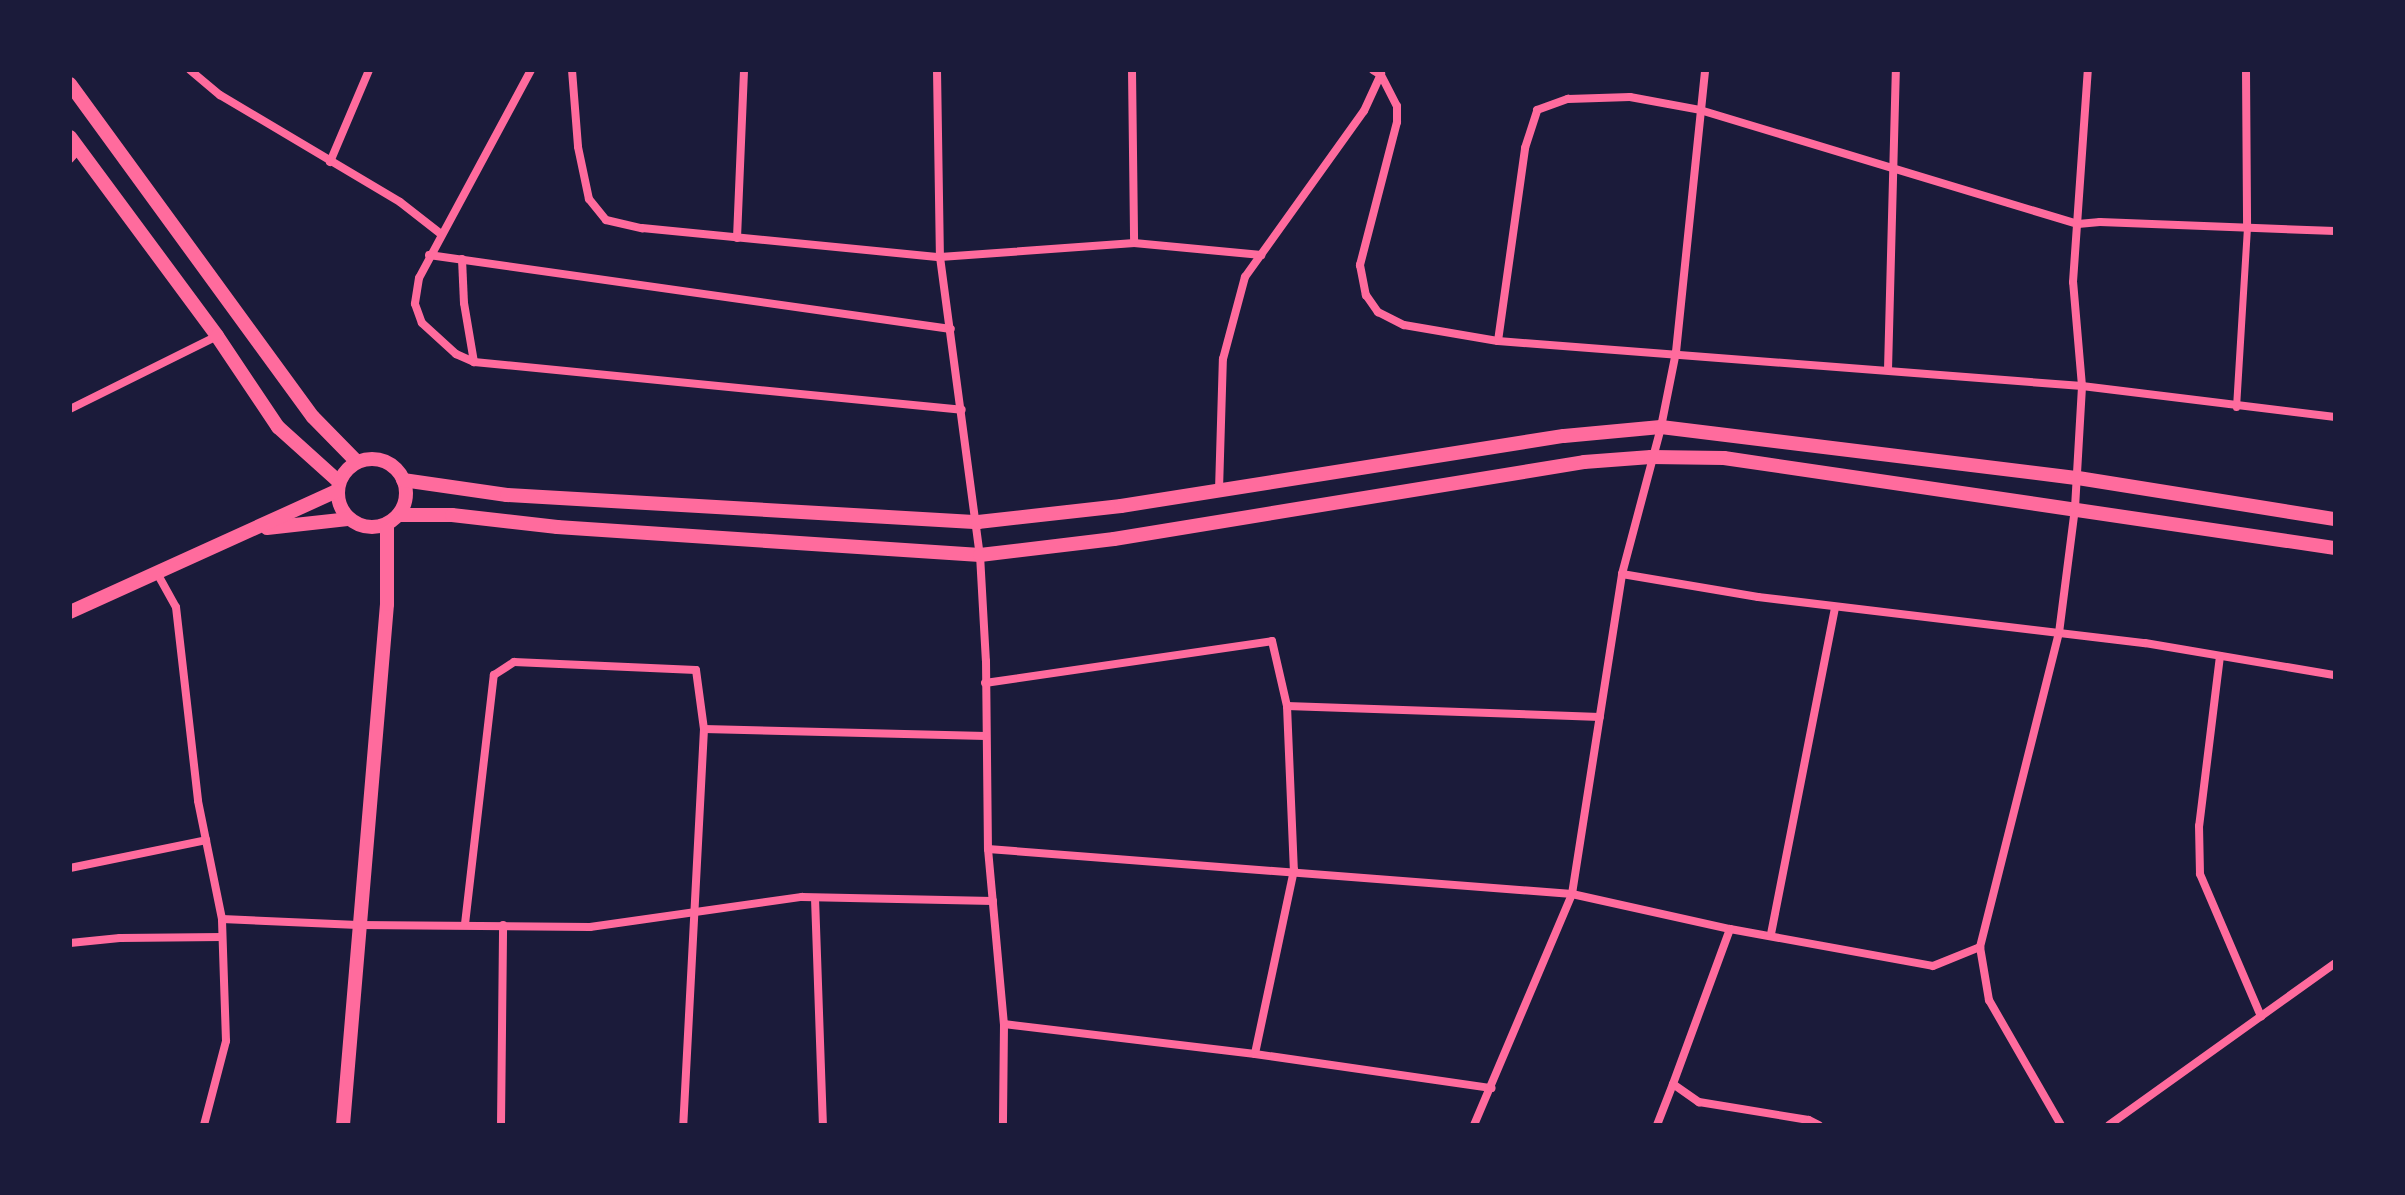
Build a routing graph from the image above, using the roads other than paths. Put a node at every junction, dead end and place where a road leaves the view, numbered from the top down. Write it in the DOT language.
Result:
graph roads {
  1 [pos="190,70"];
  2 [pos="369,70"];
  3 [pos="531,70"];
  4 [pos="572,70"];
  5 [pos="744,70"];
  6 [pos="937,70"];
  7 [pos="1132,70"];
  8 [pos="1705,70"];
  9 [pos="1896,70"];
  10 [pos="2088,70"];
  11 [pos="2246,70"];
  12 [pos="1379,72"];
  13 [pos="70,84"];
  14 [pos="1700,110"];
  15 [pos="73,148"];
  16 [pos="330,162"];
  17 [pos="1891,165"];
  18 [pos="2078,224"];
  19 [pos="2247,226"];
  20 [pos="2335,231"];
  21 [pos="441,234"];
  22 [pos="737,238"];
  23 [pos="1134,243"];
  24 [pos="429,255"];
  25 [pos="1261,255"];
  26 [pos="940,257"];
  27 [pos="462,259"];
  28 [pos="951,329"];
  29 [pos="217,336"];
  30 [pos="1498,341"];
  31 [pos="1676,352"];
  32 [pos="474,362"];
  33 [pos="1888,370"];
  34 [pos="2082,386"];
  35 [pos="2236,407"];
  36 [pos="70,409"];
  37 [pos="962,410"];
  38 [pos="2335,417"];
  39 [pos="1661,427"];
  40 [pos="1651,457"];
  41 [pos="357,462"];
  42 [pos="2078,478"];
  43 [pos="403,480"];
  44 [pos="338,487"];
  45 [pos="1219,490"];
  46 [pos="2075,508"];
  47 [pos="348,519"];
  48 [pos="393,519"];
  49 [pos="2335,519"];
  50 [pos="978,522"];
  51 [pos="254,529"];
  52 [pos="2335,548"];
  53 [pos="980,555"];
  54 [pos="157,573"];
  55 [pos="1622,574"];
  56 [pos="1835,607"];
  57 [pos="70,612"];
  58 [pos="2059,633"];
  59 [pos="2220,656"];
  60 [pos="2335,675"];
  61 [pos="985,683"];
  62 [pos="1287,706"];
  63 [pos="1600,717"];
  64 [pos="704,729"];
  65 [pos="986,736"];
  66 [pos="206,840"];
  67 [pos="988,849"];
  68 [pos="70,868"];
  69 [pos="1294,870"];
  70 [pos="1572,894"];
  71 [pos="815,898"];
  72 [pos="993,901"];
  73 [pos="694,912"];
  74 [pos="222,919"];
  75 [pos="465,924"];
  76 [pos="358,925"];
  77 [pos="503,925"];
  78 [pos="1730,929"];
  79 [pos="1771,934"];
  80 [pos="222,937"];
  81 [pos="70,943"];
  82 [pos="1980,947"];
  83 [pos="2335,963"];
  84 [pos="2261,1016"];
  85 [pos="1004,1024"];
  86 [pos="1255,1054"];
  87 [pos="1673,1084"];
  88 [pos="1492,1088"];
  89 [pos="204,1125"];
  90 [pos="343,1125"];
  91 [pos="501,1125"];
  92 [pos="683,1125"];
  93 [pos="823,1125"];
  94 [pos="1003,1125"];
  95 [pos="1474,1125"];
  96 [pos="1657,1125"];
  97 [pos="1819,1125"];
  98 [pos="2061,1125"];
  99 [pos="2109,1125"];
  1 -- 16 [label="street"];
  2 -- 16 [label="street"];
  3 -- 21 [label="street"];
  4 -- 22 [label="street"];
  5 -- 22 [label="street"];
  6 -- 26 [label="street"];
  7 -- 23 [label="street"];
  8 -- 14 [label="street"];
  9 -- 17 [label="street"];
  10 -- 18 [label="street"];
  11 -- 19 [label="street"];
  12 -- 25 [label="street"];
  12 -- 30 [label="street"];
  13 -- 41 [label="main road"];
  14 -- 17 [label="street"];
  14 -- 30 [label="street"];
  14 -- 31 [label="street"];
  15 -- 29 [label="main road"];
  16 -- 21 [label="street"];
  17 -- 18 [label="street"];
  17 -- 33 [label="street"];
  18 -- 19 [label="street"];
  18 -- 34 [label="street"];
  19 -- 20 [label="street"];
  19 -- 35 [label="street"];
  21 -- 24 [label="street"];
  22 -- 26 [label="street"];
  23 -- 25 [label="street"];
  23 -- 26 [label="street"];
  24 -- 27 [label="street"];
  24 -- 32 [label="street"];
  25 -- 45 [label="street"];
  26 -- 28 [label="street"];
  27 -- 28 [label="street"];
  27 -- 32 [label="street"];
  28 -- 37 [label="street"];
  29 -- 36 [label="street"];
  29 -- 44 [label="main road"];
  30 -- 31 [label="street"];
  31 -- 33 [label="street"];
  31 -- 39 [label="street"];
  32 -- 37 [label="street"];
  33 -- 34 [label="street"];
  34 -- 35 [label="street"];
  34 -- 42 [label="street"];
  35 -- 38 [label="street"];
  37 -- 50 [label="street"];
  39 -- 40 [label="street"];
  39 -- 42 [label="main road"];
  39 -- 45 [label="main road"];
  40 -- 46 [label="main road"];
  40 -- 53 [label="main road"];
  40 -- 55 [label="street"];
  41 -- 43 [label="main road"];
  41 -- 44 [label="main road"];
  42 -- 46 [label="street"];
  42 -- 49 [label="main road"];
  43 -- 48 [label="main road"];
  43 -- 50 [label="main road"];
  44 -- 47 [label="main road"];
  44 -- 51 [label="main road"];
  45 -- 50 [label="main road"];
  46 -- 52 [label="main road"];
  46 -- 58 [label="street"];
  47 -- 48 [label="main road"];
  47 -- 51 [label="main road"];
  48 -- 53 [label="main road"];
  48 -- 76 [label="main road"];
  50 -- 53 [label="street"];
  51 -- 54 [label="main road"];
  53 -- 61 [label="street"];
  54 -- 57 [label="main road"];
  54 -- 66 [label="street"];
  55 -- 56 [label="street"];
  55 -- 63 [label="street"];
  56 -- 58 [label="street"];
  56 -- 79 [label="street"];
  58 -- 59 [label="street"];
  58 -- 82 [label="street"];
  59 -- 60 [label="street"];
  59 -- 84 [label="street"];
  61 -- 62 [label="street"];
  61 -- 65 [label="street"];
  62 -- 63 [label="street"];
  62 -- 69 [label="street"];
  63 -- 70 [label="street"];
  64 -- 65 [label="street"];
  64 -- 73 [label="street"];
  64 -- 75 [label="street"];
  65 -- 67 [label="street"];
  66 -- 68 [label="street"];
  66 -- 74 [label="street"];
  67 -- 69 [label="street"];
  67 -- 72 [label="street"];
  69 -- 70 [label="street"];
  69 -- 86 [label="street"];
  70 -- 78 [label="street"];
  70 -- 88 [label="street"];
  71 -- 72 [label="street"];
  71 -- 73 [label="street"];
  71 -- 93 [label="street"];
  72 -- 85 [label="street"];
  73 -- 77 [label="street"];
  73 -- 92 [label="street"];
  74 -- 76 [label="street"];
  74 -- 80 [label="street"];
  75 -- 76 [label="street"];
  75 -- 77 [label="street"];
  76 -- 90 [label="main road"];
  77 -- 91 [label="street"];
  78 -- 79 [label="street"];
  78 -- 87 [label="street"];
  79 -- 82 [label="street"];
  80 -- 81 [label="street"];
  80 -- 89 [label="street"];
  82 -- 98 [label="street"];
  83 -- 84 [label="street"];
  84 -- 99 [label="street"];
  85 -- 86 [label="street"];
  85 -- 94 [label="street"];
  86 -- 88 [label="street"];
  87 -- 96 [label="street"];
  87 -- 97 [label="street"];
  88 -- 95 [label="street"];
}
